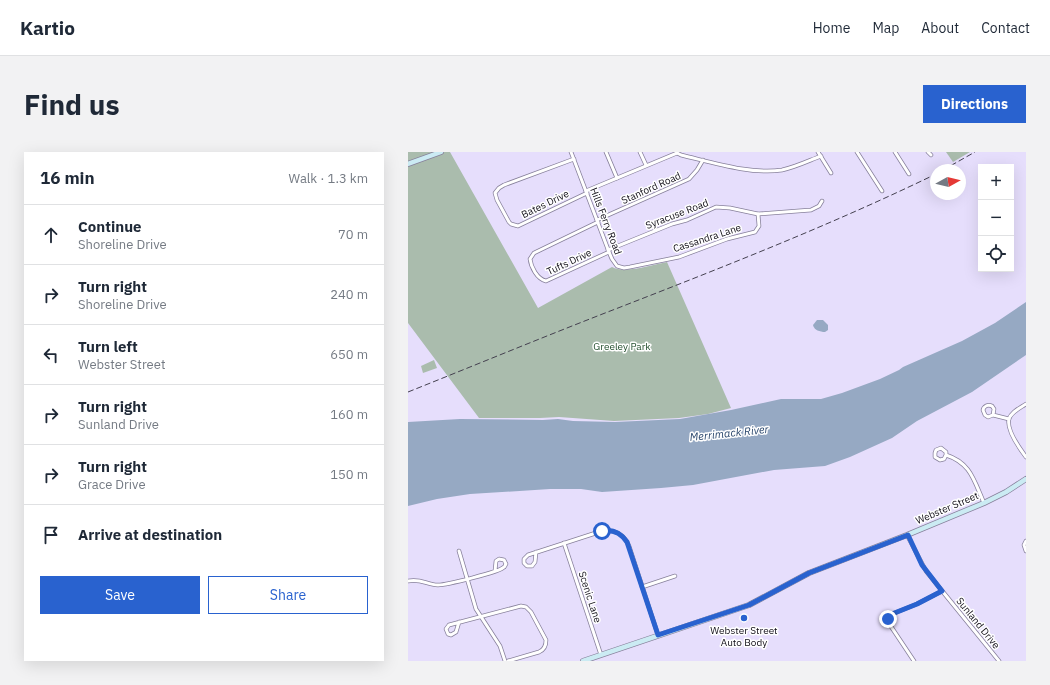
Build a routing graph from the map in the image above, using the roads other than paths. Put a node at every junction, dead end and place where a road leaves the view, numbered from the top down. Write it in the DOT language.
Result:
graph roads {
  1 [pos="441,152"];
  2 [pos="571,152"];
  3 [pos="606,152"];
  4 [pos="640,152"];
  5 [pos="677,152"];
  6 [pos="818,152"];
  7 [pos="857,152"];
  8 [pos="895,152"];
  9 [pos="821,156"];
  10 [pos="574,159"];
  11 [pos="703,160"];
  12 [pos="408,164"];
  13 [pos="646,165"];
  14 [pos="831,173"];
  15 [pos="909,174"];
  16 [pos="617,178"];
  17 [pos="882,191"];
  18 [pos="586,192"];
  19 [pos="822,201"];
  20 [pos="758,214"];
  21 [pos="597,221"];
  22 [pos="608,251"];
  23 [pos="670,259"];
  24 [pos="1026,404"];
  25 [pos="993,415"];
  26 [pos="1009,419"];
  27 [pos="946,455"];
  28 [pos="1026,457"];
  29 [pos="1026,480"];
  30 [pos="984,503"];
  31 [pos="908,535"];
  32 [pos="1026,541"];
  33 [pos="564,543"];
  34 [pos="459,551"];
  35 [pos="1026,551"];
  36 [pos="536,552"];
  37 [pos="495,571"];
  38 [pos="675,576"];
  39 [pos="467,580"];
  40 [pos="408,581"];
  41 [pos="642,587"];
  42 [pos="942,591"];
  43 [pos="480,616"];
  44 [pos="459,622"];
  45 [pos="658,635"];
  46 [pos="601,655"];
  47 [pos="505,661"];
  48 [pos="508,661"];
  49 [pos="583,661"];
  50 [pos="914,661"];
  51 [pos="999,661"];
  1 -- 12 [label="main road"];
  2 -- 10 [label="street, Hills Ferry Road"];
  3 -- 16 [label="street"];
  4 -- 13 [label="street"];
  5 -- 11 [label="street"];
  5 -- 13 [label="street"];
  6 -- 9 [label="street"];
  7 -- 17 [label="street"];
  8 -- 15 [label="street"];
  9 -- 11 [label="street"];
  9 -- 14 [label="street"];
  10 -- 18 [label="street, Hills Ferry Road"];
  10 -- 18 [label="street, Bates Drive"];
  11 -- 21 [label="street, Stanford Road"];
  13 -- 16 [label="street"];
  16 -- 18 [label="street"];
  18 -- 21 [label="street, Hills Ferry Road"];
  19 -- 20 [label="street, Syracuse Road"];
  20 -- 22 [label="street, Syracuse Road"];
  20 -- 23 [label="street, Cassandra Lane"];
  21 -- 22 [label="street, Hills Ferry Road"];
  21 -- 22 [label="street, Tufts Drive"];
  22 -- 23 [label="street, Hills Ferry Road"];
  24 -- 26 [label="street"];
  25 -- 26 [label="street"];
  26 -- 28 [label="street"];
  27 -- 30 [label="street"];
  29 -- 30 [label="main road, Webster Street"];
  30 -- 31 [label="main road, Webster Street"];
  31 -- 42 [label="street, Sunland Drive"];
  31 -- 45 [label="main road, Webster Street"];
  32 -- 35 [label="street"];
  33 -- 36 [label="street"];
  33 -- 41 [label="street"];
  33 -- 46 [label="street, Scenic Lane"];
  34 -- 39 [label="street"];
  36 -- 36 [label="street"];
  37 -- 39 [label="street"];
  38 -- 41 [label="street"];
  39 -- 40 [label="street"];
  39 -- 43 [label="street"];
  41 -- 45 [label="street"];
  42 -- 50 [label="street"];
  42 -- 51 [label="street, Sunland Drive"];
  43 -- 44 [label="street"];
  43 -- 47 [label="street"];
  43 -- 48 [label="street"];
  44 -- 44 [label="street"];
  45 -- 46 [label="main road, Webster Street"];
  46 -- 49 [label="main road, Webster Street"];
}
